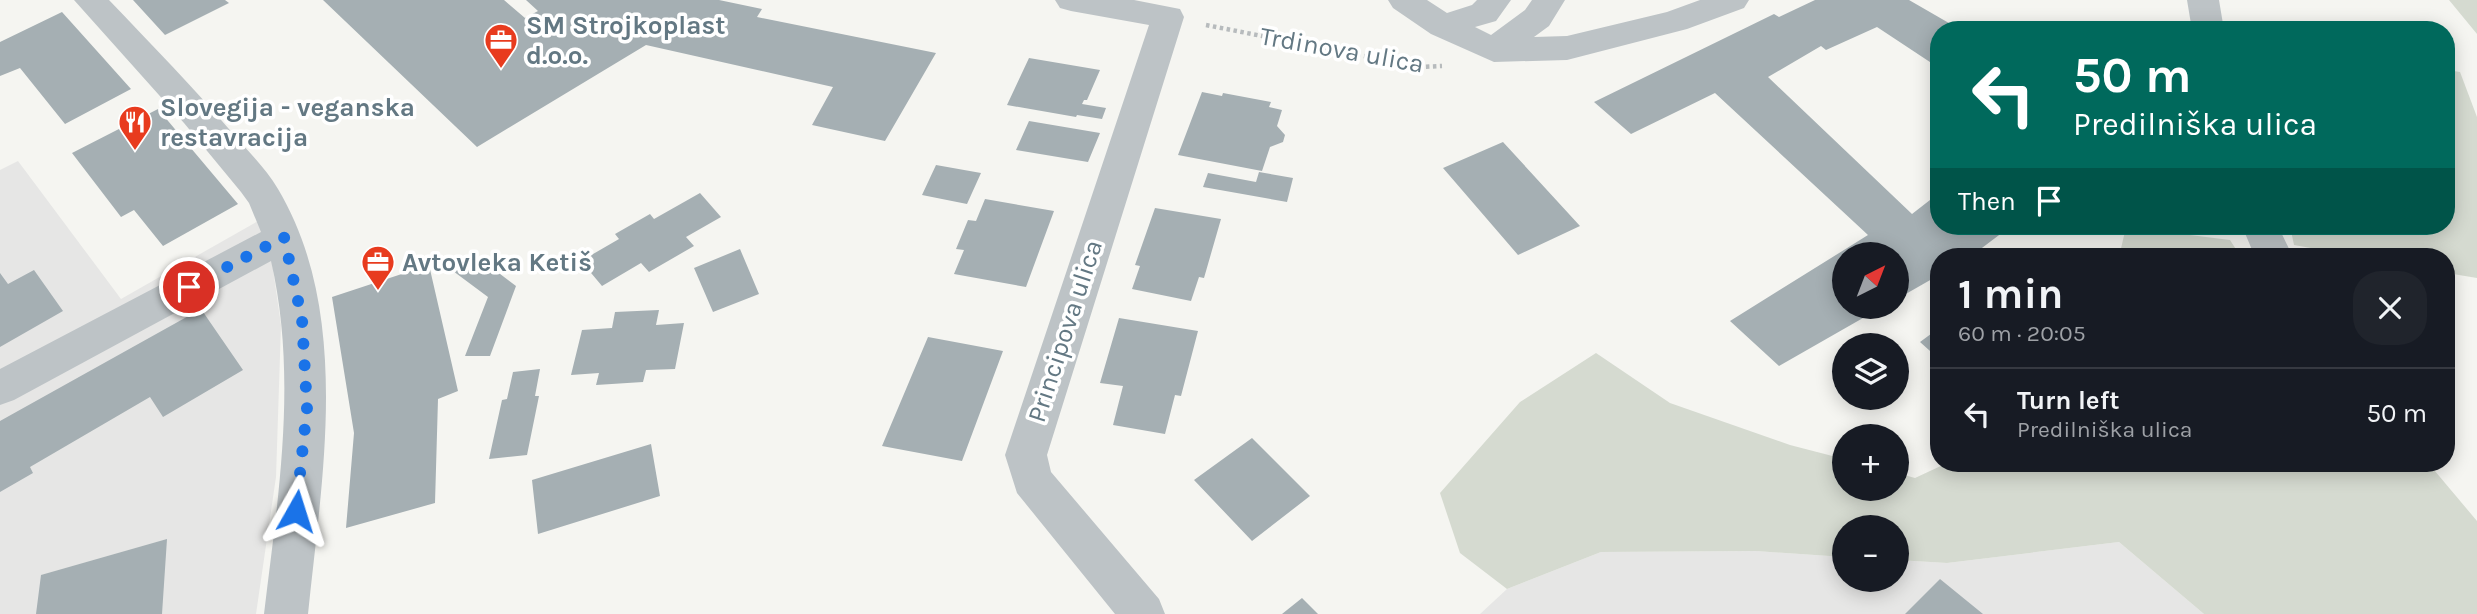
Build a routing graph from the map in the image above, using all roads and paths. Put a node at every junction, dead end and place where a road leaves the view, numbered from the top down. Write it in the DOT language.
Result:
graph roads {
  1 [pos="90,0"];
  2 [pos="1071,0"];
  3 [pos="1404,0"];
  4 [pos="1494,0"];
  5 [pos="1549,0"];
  6 [pos="1733,0"];
  7 [pos="2203,0"];
  8 [pos="1158,9"];
  9 [pos="2206,21"];
  10 [pos="1443,26"];
  11 [pos="1494,50"];
  12 [pos="284,237"];
  13 [pos="0,388"];
  14 [pos="286,614"];
  15 [pos="1143,614"];
  1 -- 12 [label="street"];
  2 -- 8 [label="street"];
  3 -- 10 [label="street"];
  4 -- 10 [label="street"];
  5 -- 11 [label="street"];
  6 -- 11 [label="street"];
  7 -- 9 [label="street"];
  8 -- 11 [label="path, Trdinova ulica"];
  8 -- 15 [label="street, Principova ulica"];
  10 -- 11 [label="street"];
  12 -- 13 [label="street"];
  12 -- 14 [label="street"];
}
